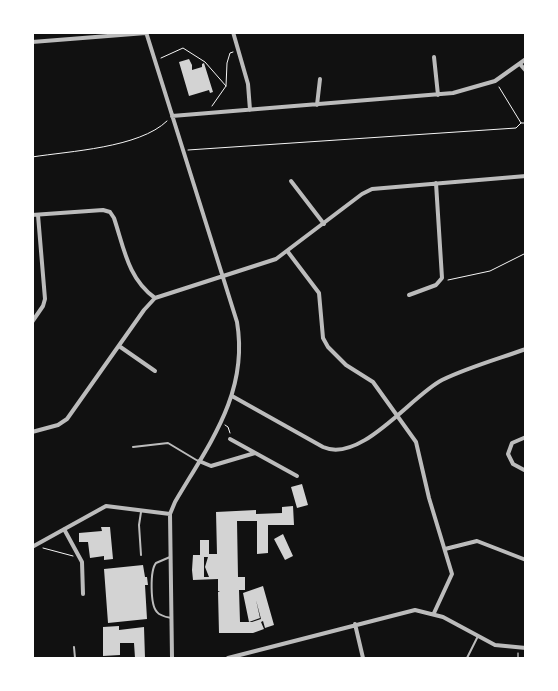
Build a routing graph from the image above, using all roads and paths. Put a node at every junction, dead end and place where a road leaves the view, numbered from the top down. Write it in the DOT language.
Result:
graph roads {
  1 [pos="56,32"];
  2 [pos="233,32"];
  3 [pos="146,33"];
  4 [pos="57,40"];
  5 [pos="32,42"];
  6 [pos="238,49"];
  7 [pos="434,56"];
  8 [pos="526,59"];
  9 [pos="155,60"];
  10 [pos="520,64"];
  11 [pos="526,70"];
  12 [pos="320,79"];
  13 [pos="495,81"];
  14 [pos="226,86"];
  15 [pos="438,95"];
  16 [pos="317,105"];
  17 [pos="250,110"];
  18 [pos="208,113"];
  19 [pos="172,116"];
  20 [pos="521,123"];
  21 [pos="526,123"];
  22 [pos="183,150"];
  23 [pos="32,157"];
  24 [pos="526,176"];
  25 [pos="291,181"];
  26 [pos="436,183"];
  27 [pos="32,215"];
  28 [pos="38,215"];
  29 [pos="324,224"];
  30 [pos="288,252"];
  31 [pos="526,253"];
  32 [pos="222,276"];
  33 [pos="440,281"];
  34 [pos="409,295"];
  35 [pos="155,298"];
  36 [pos="32,322"];
  37 [pos="119,346"];
  38 [pos="526,349"];
  39 [pos="155,371"];
  40 [pos="232,396"];
  41 [pos="397,415"];
  42 [pos="221,423"];
  43 [pos="32,432"];
  44 [pos="526,437"];
  45 [pos="230,439"];
  46 [pos="133,447"];
  47 [pos="255,453"];
  48 [pos="199,462"];
  49 [pos="526,471"];
  50 [pos="297,476"];
  51 [pos="142,509"];
  52 [pos="170,514"];
  53 [pos="64,529"];
  54 [pos="34,547"];
  55 [pos="445,550"];
  56 [pos="78,554"];
  57 [pos="140,555"];
  58 [pos="170,557"];
  59 [pos="526,560"];
  60 [pos="83,594"];
  61 [pos="434,613"];
  62 [pos="171,618"];
  63 [pos="355,624"];
  64 [pos="478,636"];
  65 [pos="74,647"];
  66 [pos="526,648"];
  67 [pos="74,658"];
  68 [pos="172,658"];
  69 [pos="228,658"];
  70 [pos="363,658"];
  71 [pos="467,658"];
  1 -- 4 [label="street"];
  2 -- 6 [label="street"];
  3 -- 4 [label="street"];
  3 -- 9 [label="street"];
  4 -- 5 [label="street"];
  6 -- 14 [label="path"];
  6 -- 17 [label="street"];
  7 -- 15 [label="street"];
  8 -- 10 [label="street"];
  9 -- 14 [label="path"];
  9 -- 19 [label="street"];
  10 -- 11 [label="street"];
  10 -- 13 [label="street"];
  12 -- 16 [label="street"];
  13 -- 15 [label="street"];
  13 -- 20 [label="path"];
  14 -- 18 [label="path"];
  15 -- 16 [label="street"];
  16 -- 17 [label="street"];
  17 -- 18 [label="street"];
  18 -- 19 [label="street"];
  19 -- 22 [label="street"];
  19 -- 23 [label="path"];
  20 -- 21 [label="path"];
  20 -- 22 [label="path"];
  22 -- 32 [label="street"];
  24 -- 26 [label="street"];
  25 -- 29 [label="street"];
  26 -- 29 [label="street"];
  26 -- 33 [label="street"];
  27 -- 28 [label="street"];
  28 -- 35 [label="street"];
  28 -- 36 [label="street"];
  29 -- 30 [label="street"];
  30 -- 32 [label="street"];
  30 -- 41 [label="street"];
  31 -- 33 [label="path"];
  32 -- 35 [label="street"];
  32 -- 40 [label="street"];
  33 -- 34 [label="street"];
  35 -- 37 [label="street"];
  37 -- 39 [label="street"];
  37 -- 43 [label="street"];
  38 -- 41 [label="street"];
  40 -- 41 [label="street"];
  40 -- 42 [label="street"];
  41 -- 55 [label="street"];
  42 -- 45 [label="path"];
  42 -- 48 [label="street"];
  44 -- 49 [label="street"];
  45 -- 47 [label="street"];
  46 -- 48 [label="lane"];
  47 -- 48 [label="street"];
  47 -- 50 [label="street"];
  48 -- 52 [label="street"];
  51 -- 52 [label="street"];
  51 -- 53 [label="street"];
  51 -- 57 [label="lane"];
  52 -- 58 [label="street"];
  53 -- 54 [label="street"];
  53 -- 56 [label="street"];
  54 -- 56 [label="path"];
  55 -- 59 [label="street"];
  55 -- 61 [label="street"];
  56 -- 60 [label="street"];
  58 -- 62 [label="street"];
  58 -- 62 [label="lane"];
  61 -- 63 [label="street"];
  61 -- 64 [label="street"];
  62 -- 68 [label="street"];
  63 -- 69 [label="street"];
  63 -- 70 [label="street"];
  64 -- 66 [label="street"];
  64 -- 71 [label="lane"];
  65 -- 67 [label="lane"];
}
